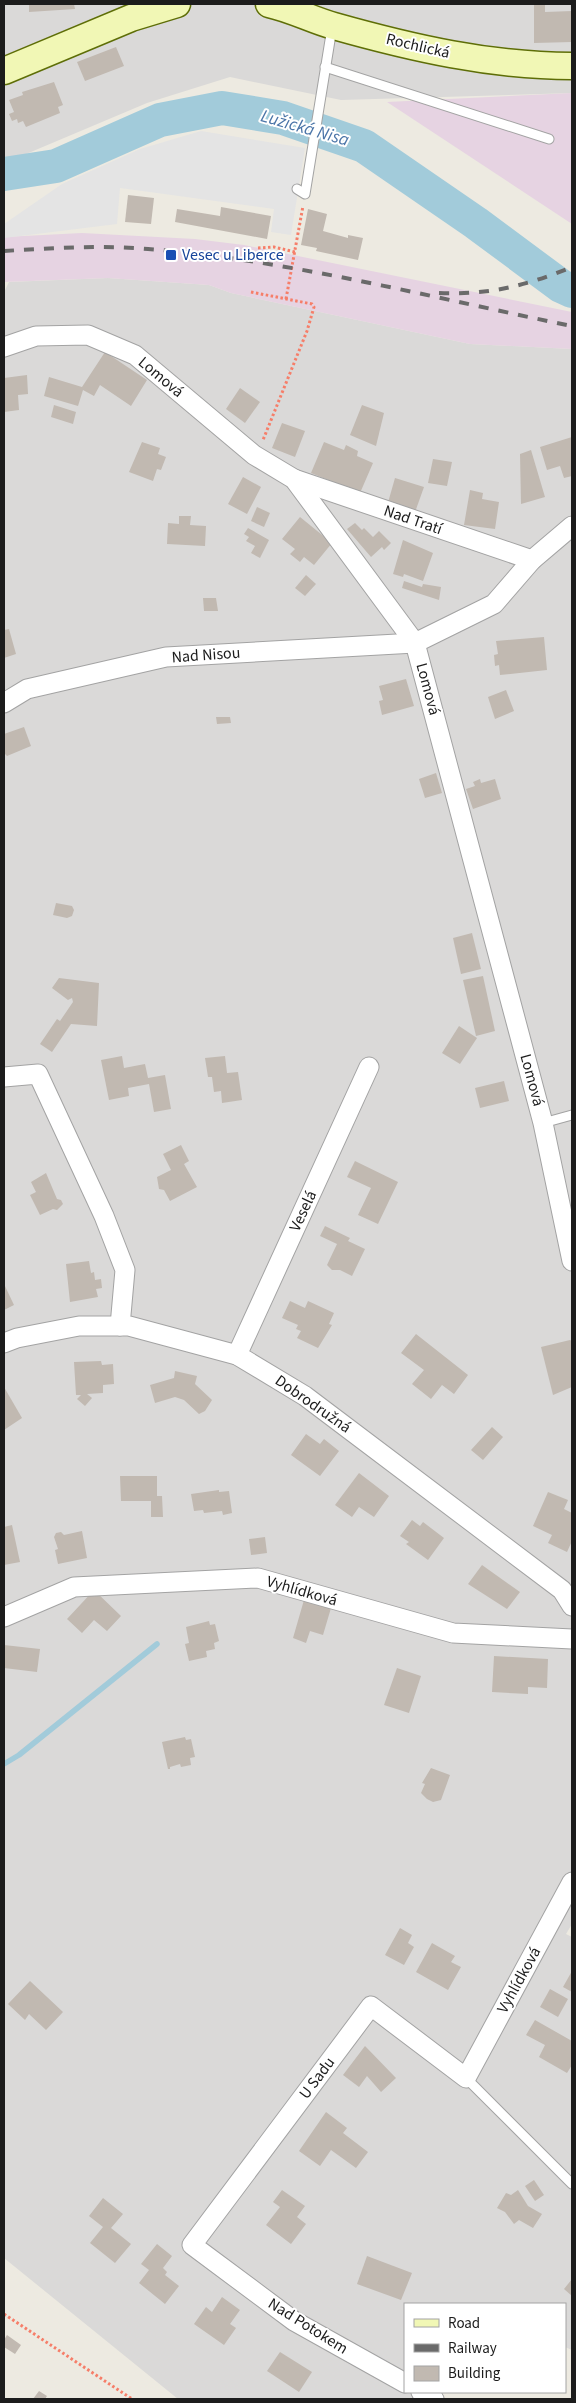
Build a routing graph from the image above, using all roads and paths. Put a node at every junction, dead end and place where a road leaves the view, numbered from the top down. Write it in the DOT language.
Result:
graph roads {
  1 [pos="177,4"];
  2 [pos="269,4"];
  3 [pos="332,26"];
  4 [pos="572,66"];
  5 [pos="325,67"];
  6 [pos="4,71"];
  7 [pos="549,139"];
  8 [pos="301,192"];
  9 [pos="258,248"];
  10 [pos="295,252"];
  11 [pos="251,292"];
  12 [pos="286,299"];
  13 [pos="4,347"];
  14 [pos="254,455"];
  15 [pos="294,479"];
  16 [pos="572,526"];
  17 [pos="532,560"];
  18 [pos="415,643"];
  19 [pos="4,703"];
  20 [pos="369,1067"];
  21 [pos="4,1077"];
  22 [pos="572,1115"];
  23 [pos="543,1123"];
  24 [pos="572,1261"];
  25 [pos="120,1326"];
  26 [pos="4,1343"];
  27 [pos="237,1355"];
  28 [pos="572,1606"];
  29 [pos="4,1617"];
  30 [pos="572,1639"];
  31 [pos="572,1882"];
  32 [pos="466,2078"];
  33 [pos="572,2184"];
  34 [pos="192,2245"];
  35 [pos="4,2314"];
  36 [pos="404,2382"];
  37 [pos="423,2393"];
  38 [pos="132,2399"];
  39 [pos="434,2399"];
  1 -- 6 [label="street"];
  2 -- 3 [label="street, Rochlická"];
  3 -- 4 [label="street, Rochlická"];
  3 -- 5 [label="lane"];
  5 -- 7 [label="lane"];
  5 -- 8 [label="lane"];
  8 -- 10 [label="path"];
  9 -- 10 [label="path"];
  10 -- 12 [label="path"];
  11 -- 12 [label="path"];
  12 -- 14 [label="path"];
  13 -- 14 [label="street, Lomová"];
  14 -- 15 [label="street, Lomová"];
  15 -- 17 [label="street, Nad Tratí"];
  15 -- 18 [label="street, Lomová"];
  16 -- 17 [label="street"];
  17 -- 18 [label="street"];
  18 -- 19 [label="street, Nad Nisou"];
  18 -- 23 [label="street, Lomová"];
  20 -- 27 [label="street, Veselá"];
  21 -- 25 [label="street"];
  22 -- 23 [label="lane"];
  23 -- 24 [label="street, Lomová"];
  25 -- 26 [label="street, Dobrodružná"];
  25 -- 27 [label="street, Dobrodružná"];
  27 -- 28 [label="street, Dobrodružná"];
  29 -- 30 [label="street, Vyhlídková"];
  31 -- 32 [label="street, Vyhlídková"];
  32 -- 33 [label="lane"];
  32 -- 34 [label="street, U Sadu"];
  34 -- 36 [label="street, Nad Potokem"];
  35 -- 38 [label="path"];
  37 -- 39 [label="street"];
}
